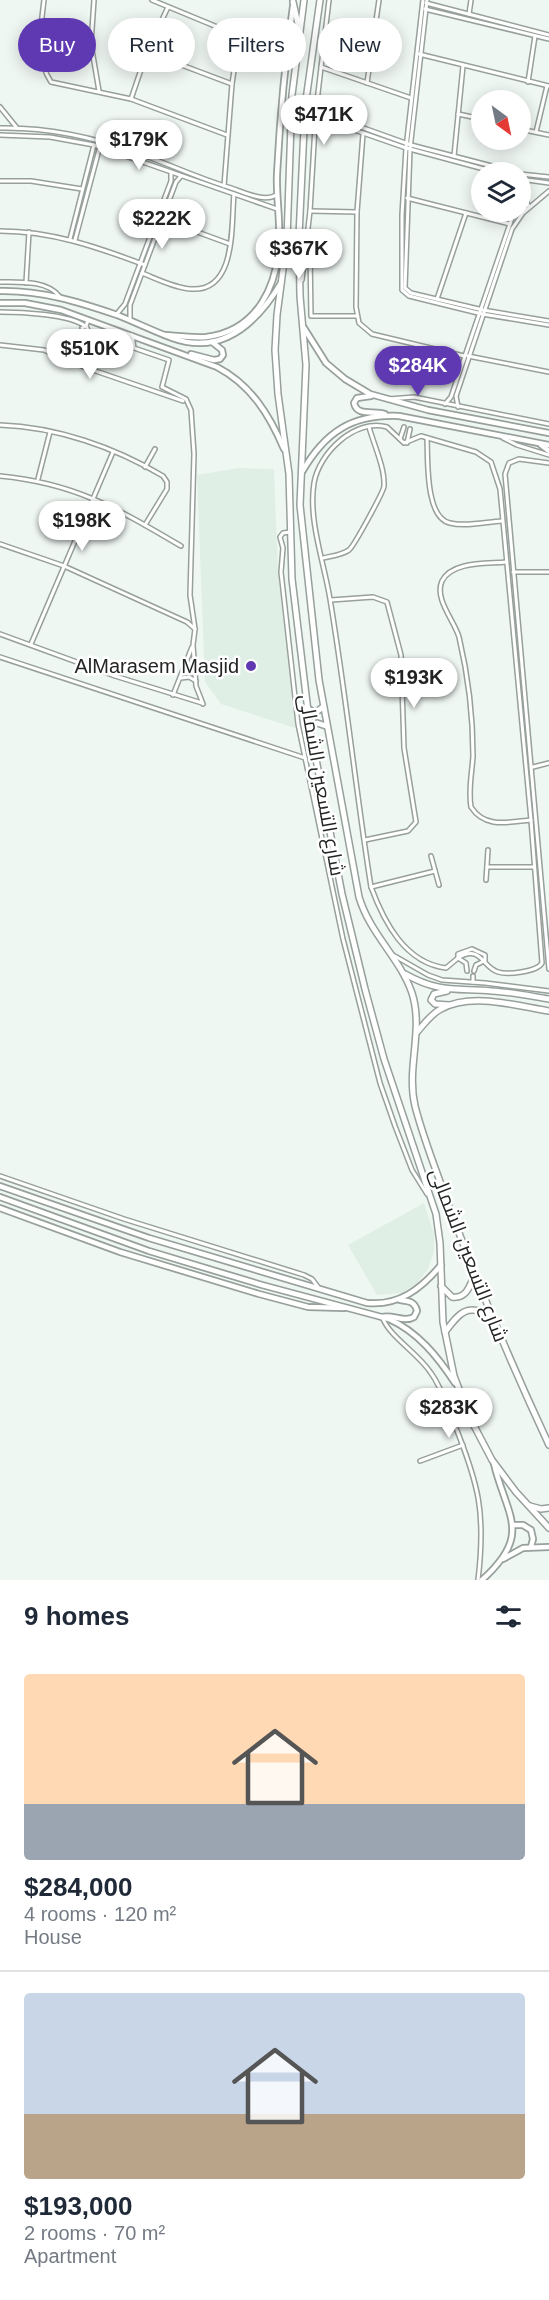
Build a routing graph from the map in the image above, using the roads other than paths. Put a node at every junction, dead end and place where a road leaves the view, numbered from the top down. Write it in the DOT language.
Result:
graph roads {
  1 [pos="44,0"];
  2 [pos="94,0"];
  3 [pos="152,0"];
  4 [pos="304,0"];
  5 [pos="320,0"];
  6 [pos="329,0"];
  7 [pos="379,0"];
  8 [pos="471,0"];
  9 [pos="293,1"];
  10 [pos="425,1"];
  11 [pos="168,7"];
  12 [pos="425,9"];
  13 [pos="469,15"];
  14 [pos="163,18"];
  15 [pos="291,18"];
  16 [pos="297,18"];
  17 [pos="301,18"];
  18 [pos="326,18"];
  19 [pos="317,19"];
  20 [pos="207,23"];
  21 [pos="421,31"];
  22 [pos="549,35"];
  23 [pos="535,36"];
  24 [pos="549,39"];
  25 [pos="419,54"];
  26 [pos="463,66"];
  27 [pos="195,70"];
  28 [pos="140,72"];
  29 [pos="234,72"];
  30 [pos="285,72"];
  31 [pos="295,72"];
  32 [pos="320,72"];
  33 [pos="336,72"];
  34 [pos="367,82"];
  35 [pos="528,82"];
  36 [pos="232,84"];
  37 [pos="548,86"];
  38 [pos="99,92"];
  39 [pos="411,98"];
  40 [pos="131,99"];
  41 [pos="292,101"];
  42 [pos="306,102"];
  43 [pos="0,107"];
  44 [pos="316,110"];
  45 [pos="458,114"];
  46 [pos="471,117"];
  47 [pos="315,120"];
  48 [pos="305,127"];
  49 [pos="0,128"];
  50 [pos="17,128"];
  51 [pos="290,129"];
  52 [pos="50,130"];
  53 [pos="531,131"];
  54 [pos="536,132"];
  55 [pos="363,134"];
  56 [pos="0,135"];
  57 [pos="227,135"];
  58 [pos="549,135"];
  59 [pos="50,137"];
  60 [pos="94,145"];
  61 [pos="408,146"];
  62 [pos="100,147"];
  63 [pos="454,156"];
  64 [pos="477,162"];
  65 [pos="471,165"];
  66 [pos="171,172"];
  67 [pos="531,175"];
  68 [pos="181,176"];
  69 [pos="549,177"];
  70 [pos="0,181"];
  71 [pos="531,181"];
  72 [pos="549,183"];
  73 [pos="224,186"];
  74 [pos="82,189"];
  75 [pos="549,191"];
  76 [pos="234,194"];
  77 [pos="276,195"];
  78 [pos="407,198"];
  79 [pos="531,205"];
  80 [pos="279,210"];
  81 [pos="310,211"];
  82 [pos="357,212"];
  83 [pos="466,213"];
  84 [pos="162,219"];
  85 [pos="517,222"];
  86 [pos="510,224"];
  87 [pos="0,231"];
  88 [pos="30,232"];
  89 [pos="70,239"];
  90 [pos="307,239"];
  91 [pos="75,240"];
  92 [pos="230,244"];
  93 [pos="140,263"];
  94 [pos="145,265"];
  95 [pos="142,273"];
  96 [pos="282,281"];
  97 [pos="0,282"];
  98 [pos="26,283"];
  99 [pos="300,287"];
  100 [pos="12,290"];
  101 [pos="0,291"];
  102 [pos="60,297"];
  103 [pos="437,299"];
  104 [pos="0,303"];
  105 [pos="12,303"];
  106 [pos="38,305"];
  107 [pos="0,312"];
  108 [pos="481,312"];
  109 [pos="36,314"];
  110 [pos="116,315"];
  111 [pos="357,316"];
  112 [pos="130,321"];
  113 [pos="549,323"];
  114 [pos="85,326"];
  115 [pos="303,328"];
  116 [pos="132,335"];
  117 [pos="165,335"];
  118 [pos="212,342"];
  119 [pos="0,345"];
  120 [pos="78,348"];
  121 [pos="183,354"];
  122 [pos="466,356"];
  123 [pos="549,372"];
  124 [pos="377,397"];
  125 [pos="384,400"];
  126 [pos="183,401"];
  127 [pos="445,404"];
  128 [pos="458,407"];
  129 [pos="387,416"];
  130 [pos="522,419"];
  131 [pos="408,422"];
  132 [pos="549,424"];
  133 [pos="0,425"];
  134 [pos="369,427"];
  135 [pos="521,428"];
  136 [pos="410,429"];
  137 [pos="50,432"];
  138 [pos="549,433"];
  139 [pos="499,436"];
  140 [pos="427,438"];
  141 [pos="400,440"];
  142 [pos="407,443"];
  143 [pos="538,443"];
  144 [pos="549,445"];
  145 [pos="155,449"];
  146 [pos="113,452"];
  147 [pos="549,453"];
  148 [pos="288,458"];
  149 [pos="549,463"];
  150 [pos="145,467"];
  151 [pos="301,475"];
  152 [pos="0,476"];
  153 [pos="38,480"];
  154 [pos="94,497"];
  155 [pos="502,520"];
  156 [pos="146,525"];
  157 [pos="291,532"];
  158 [pos="0,544"];
  159 [pos="181,546"];
  160 [pos="323,558"];
  161 [pos="506,562"];
  162 [pos="64,566"];
  163 [pos="513,572"];
  164 [pos="549,572"];
  165 [pos="330,600"];
  166 [pos="195,629"];
  167 [pos="0,634"];
  168 [pos="31,644"];
  169 [pos="193,645"];
  170 [pos="0,657"];
  171 [pos="180,678"];
  172 [pos="196,681"];
  173 [pos="173,695"];
  174 [pos="323,707"];
  175 [pos="307,708"];
  176 [pos="326,726"];
  177 [pos="310,728"];
  178 [pos="305,758"];
  179 [pos="549,763"];
  180 [pos="532,767"];
  181 [pos="531,820"];
  182 [pos="365,840"];
  183 [pos="488,850"];
  184 [pos="431,856"];
  185 [pos="487,867"];
  186 [pos="534,867"];
  187 [pos="435,871"];
  188 [pos="486,880"];
  189 [pos="439,885"];
  190 [pos="372,887"];
  191 [pos="548,939"];
  192 [pos="388,952"];
  193 [pos="458,958"];
  194 [pos="485,961"];
  195 [pos="549,969"];
  196 [pos="402,973"];
  197 [pos="466,981"];
  198 [pos="473,982"];
  199 [pos="534,988"];
  200 [pos="448,990"];
  201 [pos="549,991"];
  202 [pos="532,997"];
  203 [pos="549,999"];
  204 [pos="449,1005"];
  205 [pos="549,1011"];
  206 [pos="417,1032"];
  207 [pos="0,1176"];
  208 [pos="0,1186"];
  209 [pos="0,1197"];
  210 [pos="432,1200"];
  211 [pos="0,1208"];
  212 [pos="441,1265"];
  213 [pos="475,1274"];
  214 [pos="441,1286"];
  215 [pos="318,1289"];
  216 [pos="399,1300"];
  217 [pos="346,1308"];
  218 [pos="492,1316"];
  219 [pos="382,1317"];
  220 [pos="444,1333"];
  221 [pos="458,1388"];
  222 [pos="463,1445"];
  223 [pos="549,1445"];
  224 [pos="420,1461"];
  225 [pos="494,1462"];
  226 [pos="528,1505"];
  227 [pos="549,1508"];
  228 [pos="513,1525"];
  229 [pos="549,1528"];
  230 [pos="531,1547"];
  231 [pos="549,1547"];
  232 [pos="503,1558"];
  233 [pos="480,1580"];
  1 -- 38 [label="street"];
  2 -- 38 [label="street"];
  3 -- 11 [label="street"];
  4 -- 17 [label="main road, شارع التسعين الشمالى"];
  5 -- 19 [label="main road, شارع التسعين الشمالى"];
  6 -- 18 [label="street"];
  7 -- 34 [label="street"];
  8 -- 13 [label="street"];
  9 -- 15 [label="street"];
  9 -- 16 [label="main road"];
  10 -- 12 [label="street"];
  10 -- 13 [label="street"];
  10 -- 21 [label="street"];
  11 -- 14 [label="street"];
  11 -- 20 [label="street"];
  12 -- 21 [label="street"];
  12 -- 23 [label="street"];
  13 -- 22 [label="street"];
  19 -- 42 [label="main road, شارع التسعين الشمالى"];
  21 -- 25 [label="street"];
  21 -- 39 [label="street"];
  23 -- 24 [label="street"];
  23 -- 35 [label="street"];
  25 -- 26 [label="street"];
  25 -- 61 [label="street"];
  26 -- 35 [label="street"];
  26 -- 45 [label="street"];
  27 -- 36 [label="street"];
  28 -- 40 [label="street"];
  29 -- 36 [label="street"];
  30 -- 77 [label="street"];
  31 -- 41 [label="main road, شارع التسعين الشمالى"];
  32 -- 44 [label="street"];
  33 -- 34 [label="street"];
  34 -- 39 [label="street"];
  35 -- 37 [label="street"];
  36 -- 57 [label="street"];
  37 -- 54 [label="street"];
  38 -- 40 [label="street"];
  39 -- 61 [label="street"];
  40 -- 57 [label="street"];
  41 -- 42 [label="main road"];
  41 -- 51 [label="main road, شارع التسعين الشمالى"];
  42 -- 48 [label="main road, شارع التسعين الشمالى"];
  43 -- 50 [label="street"];
  44 -- 47 [label="street"];
  44 -- 61 [label="street"];
  45 -- 46 [label="street"];
  45 -- 63 [label="street"];
  47 -- 55 [label="street"];
  47 -- 81 [label="street"];
  48 -- 51 [label="main road"];
  48 -- 99 [label="main road, شارع التسعين الشمالى"];
  49 -- 50 [label="street"];
  50 -- 52 [label="street"];
  51 -- 96 [label="main road, شارع التسعين الشمالى"];
  52 -- 59 [label="street"];
  52 -- 73 [label="street"];
  53 -- 54 [label="street"];
  54 -- 58 [label="street"];
  55 -- 61 [label="street"];
  55 -- 82 [label="street"];
  56 -- 59 [label="street"];
  57 -- 73 [label="street"];
  59 -- 60 [label="street"];
  60 -- 62 [label="street"];
  60 -- 74 [label="street"];
  61 -- 63 [label="street"];
  61 -- 65 [label="street"];
  61 -- 78 [label="street"];
  61 -- 108 [label="street"];
  62 -- 66 [label="street"];
  62 -- 91 [label="street"];
  63 -- 64 [label="street"];
  66 -- 68 [label="street"];
  66 -- 93 [label="street"];
  67 -- 69 [label="street"];
  68 -- 76 [label="street"];
  68 -- 84 [label="street"];
  70 -- 74 [label="street"];
  71 -- 72 [label="street"];
  73 -- 77 [label="street"];
  74 -- 89 [label="street"];
  75 -- 79 [label="street"];
  76 -- 80 [label="street"];
  76 -- 92 [label="street"];
  77 -- 80 [label="street"];
  78 -- 83 [label="street"];
  78 -- 103 [label="street"];
  80 -- 117 [label="street"];
  81 -- 82 [label="street"];
  81 -- 90 [label="street"];
  82 -- 111 [label="street"];
  83 -- 86 [label="street"];
  83 -- 103 [label="street"];
  84 -- 92 [label="street"];
  84 -- 94 [label="street"];
  85 -- 108 [label="street"];
  86 -- 108 [label="street"];
  87 -- 88 [label="street"];
  88 -- 89 [label="street"];
  88 -- 98 [label="street"];
  89 -- 91 [label="street"];
  90 -- 99 [label="street"];
  90 -- 111 [label="street"];
  91 -- 93 [label="street"];
  92 -- 95 [label="street"];
  93 -- 94 [label="street"];
  93 -- 110 [label="street"];
  94 -- 95 [label="street"];
  95 -- 112 [label="street"];
  96 -- 118 [label="street"];
  96 -- 148 [label="main road, شارع التسعين الشمالى"];
  97 -- 98 [label="street"];
  98 -- 102 [label="street"];
  99 -- 115 [label="main road, شارع التسعين الشمالى"];
  100 -- 101 [label="street"];
  100 -- 102 [label="street"];
  100 -- 105 [label="street"];
  102 -- 110 [label="street"];
  103 -- 108 [label="street"];
  104 -- 105 [label="street"];
  105 -- 106 [label="street"];
  106 -- 109 [label="street"];
  106 -- 114 [label="street"];
  107 -- 109 [label="street"];
  108 -- 113 [label="street"];
  108 -- 122 [label="street"];
  109 -- 114 [label="street"];
  110 -- 112 [label="street"];
  111 -- 122 [label="street"];
  112 -- 117 [label="street"];
  114 -- 116 [label="street"];
  114 -- 120 [label="street"];
  115 -- 124 [label="street"];
  115 -- 151 [label="main road, شارع التسعين الشمالى"];
  116 -- 121 [label="street"];
  116 -- 166 [label="street"];
  117 -- 118 [label="street"];
  118 -- 121 [label="street"];
  119 -- 126 [label="street"];
  121 -- 148 [label="street"];
  122 -- 123 [label="street"];
  122 -- 127 [label="street"];
  122 -- 128 [label="street"];
  124 -- 125 [label="street"];
  124 -- 129 [label="street"];
  125 -- 127 [label="street"];
  125 -- 135 [label="street"];
  127 -- 128 [label="street"];
  128 -- 130 [label="street"];
  129 -- 131 [label="street"];
  129 -- 151 [label="street"];
  130 -- 132 [label="street"];
  130 -- 135 [label="street"];
  131 -- 139 [label="street"];
  131 -- 141 [label="street"];
  133 -- 137 [label="street"];
  134 -- 141 [label="street"];
  134 -- 160 [label="street"];
  134 -- 160 [label="street"];
  135 -- 138 [label="street"];
  136 -- 142 [label="street"];
  137 -- 146 [label="street"];
  137 -- 153 [label="street"];
  139 -- 143 [label="street"];
  139 -- 147 [label="street"];
  140 -- 142 [label="street"];
  140 -- 155 [label="street"];
  140 -- 155 [label="street"];
  141 -- 142 [label="street"];
  143 -- 144 [label="street"];
  143 -- 147 [label="street"];
  145 -- 150 [label="street"];
  146 -- 150 [label="street"];
  146 -- 154 [label="street"];
  148 -- 157 [label="main road, شارع التسعين الشمالى"];
  149 -- 163 [label="street"];
  150 -- 156 [label="street"];
  151 -- 174 [label="main road, شارع التسعين الشمالى"];
  152 -- 153 [label="street"];
  153 -- 154 [label="street"];
  154 -- 156 [label="street"];
  154 -- 162 [label="street"];
  155 -- 161 [label="street"];
  156 -- 159 [label="street"];
  157 -- 175 [label="main road, شارع التسعين الشمالى"];
  157 -- 178 [label="street"];
  158 -- 162 [label="street"];
  160 -- 165 [label="street"];
  161 -- 181 [label="street"];
  161 -- 181 [label="street"];
  162 -- 166 [label="street"];
  162 -- 168 [label="street"];
  163 -- 164 [label="street"];
  163 -- 180 [label="street"];
  165 -- 182 [label="street"];
  165 -- 182 [label="street"];
  166 -- 169 [label="street"];
  167 -- 168 [label="street"];
  168 -- 173 [label="street"];
  169 -- 171 [label="street"];
  169 -- 172 [label="street"];
  170 -- 178 [label="street"];
  171 -- 172 [label="street"];
  171 -- 173 [label="street"];
  172 -- 173 [label="street"];
  174 -- 175 [label="main road"];
  174 -- 176 [label="main road, شارع التسعين الشمالى"];
  175 -- 177 [label="main road, شارع التسعين الشمالى"];
  176 -- 177 [label="main road"];
  176 -- 192 [label="main road, شارع التسعين الشمالى"];
  177 -- 210 [label="main road, شارع التسعين الشمالى"];
  178 -- 210 [label="street"];
  179 -- 180 [label="street"];
  180 -- 191 [label="street"];
  181 -- 186 [label="street"];
  182 -- 190 [label="street"];
  183 -- 185 [label="street"];
  184 -- 187 [label="street"];
  185 -- 186 [label="street"];
  185 -- 188 [label="street"];
  186 -- 194 [label="street"];
  187 -- 189 [label="street"];
  187 -- 190 [label="street"];
  190 -- 193 [label="street"];
  191 -- 195 [label="street"];
  192 -- 196 [label="main road, شارع التسعين الشمالى"];
  192 -- 197 [label="street"];
  193 -- 194 [label="street"];
  193 -- 197 [label="street"];
  194 -- 198 [label="street"];
  196 -- 200 [label="main road"];
  196 -- 206 [label="main road, شارع التسعين الشمالى"];
  197 -- 198 [label="street"];
  198 -- 199 [label="street"];
  199 -- 201 [label="street"];
  199 -- 202 [label="main road"];
  200 -- 202 [label="main road"];
  200 -- 204 [label="main road"];
  202 -- 203 [label="main road"];
  204 -- 205 [label="main road"];
  204 -- 206 [label="main road"];
  206 -- 213 [label="main road, شارع التسعين الشمالى"];
  207 -- 215 [label="street"];
  208 -- 215 [label="street"];
  209 -- 217 [label="street"];
  210 -- 212 [label="main road, شارع التسعين الشمالى"];
  211 -- 217 [label="street"];
  212 -- 214 [label="main road, شارع التسعين الشمالى"];
  212 -- 216 [label="street"];
  213 -- 214 [label="main road"];
  213 -- 218 [label="main road, شارع التسعين الشمالى"];
  214 -- 220 [label="main road, شارع التسعين الشمالى"];
  215 -- 216 [label="street"];
  216 -- 219 [label="street"];
  217 -- 219 [label="street"];
  218 -- 220 [label="main road"];
  218 -- 223 [label="main road, شارع التسعين الشمالى"];
  219 -- 221 [label="street"];
  219 -- 222 [label="street"];
  220 -- 221 [label="main road, شارع التسعين الشمالى"];
  221 -- 225 [label="main road, شارع التسعين الشمالى"];
  222 -- 224 [label="street"];
  222 -- 233 [label="street"];
  225 -- 226 [label="main road, شارع التسعين الشمالى"];
  225 -- 228 [label="street"];
  226 -- 227 [label="main road"];
  226 -- 229 [label="main road, شارع التسعين الشمالى"];
  228 -- 230 [label="street"];
  228 -- 232 [label="street"];
  230 -- 231 [label="street"];
  230 -- 232 [label="street"];
  232 -- 233 [label="street"];
}
